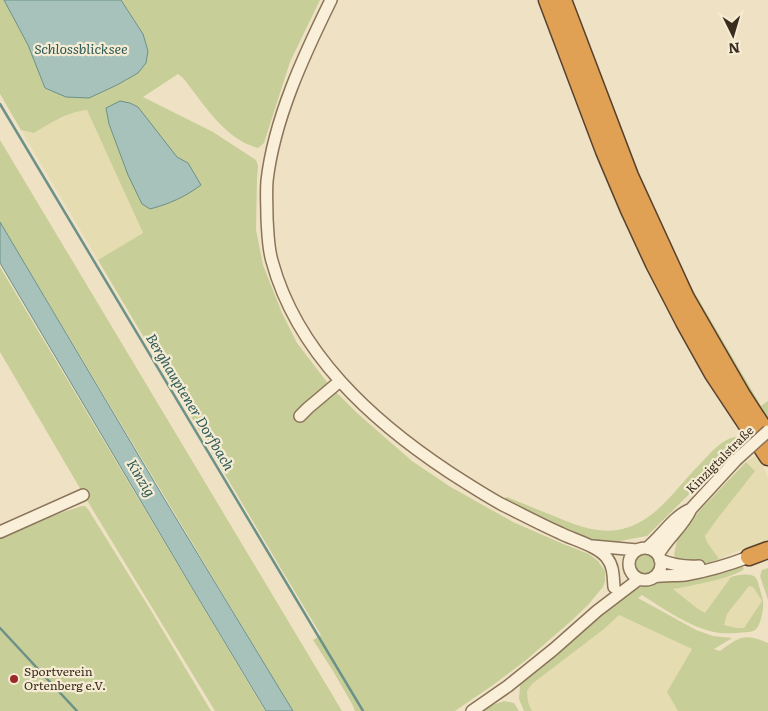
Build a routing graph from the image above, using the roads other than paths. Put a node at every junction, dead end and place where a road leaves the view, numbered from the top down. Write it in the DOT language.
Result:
graph roads {
  1 [pos="332,0"];
  2 [pos="547,0"];
  3 [pos="563,0"];
  4 [pos="340,381"];
  5 [pos="300,416"];
  6 [pos="768,433"];
  7 [pos="768,457"];
  8 [pos="83,495"];
  9 [pos="691,509"];
  10 [pos="0,532"];
  11 [pos="669,541"];
  12 [pos="587,544"];
  13 [pos="642,549"];
  14 [pos="768,550"];
  15 [pos="603,554"];
  16 [pos="659,557"];
  17 [pos="749,557"];
  18 [pos="680,566"];
  19 [pos="629,567"];
  20 [pos="654,577"];
  21 [pos="639,579"];
  22 [pos="614,587"];
  23 [pos="597,611"];
  24 [pos="472,711"];
  1 -- 4 [label="street"];
  2 -- 7 [label="highway"];
  3 -- 6 [label="highway"];
  4 -- 5 [label="street"];
  4 -- 12 [label="street"];
  6 -- 9 [label="street, Kinzigtalstraße, bridge"];
  8 -- 10 [label="street"];
  9 -- 11 [label="street, Kinzigtalstraße"];
  9 -- 13 [label="street, Kinzigtalstraße"];
  11 -- 16 [label="street, Kinzigtalstraße"];
  11 -- 18 [label="street"];
  12 -- 13 [label="street"];
  12 -- 15 [label="street"];
  13 -- 16 [label="street"];
  13 -- 19 [label="street"];
  14 -- 17 [label="highway"];
  15 -- 19 [label="street"];
  15 -- 22 [label="street"];
  16 -- 18 [label="street"];
  16 -- 20 [label="street"];
  17 -- 18 [label="street"];
  17 -- 20 [label="street"];
  19 -- 21 [label="street"];
  19 -- 22 [label="street"];
  20 -- 21 [label="street"];
  21 -- 23 [label="street"];
  22 -- 23 [label="street"];
  23 -- 24 [label="street"];
}
